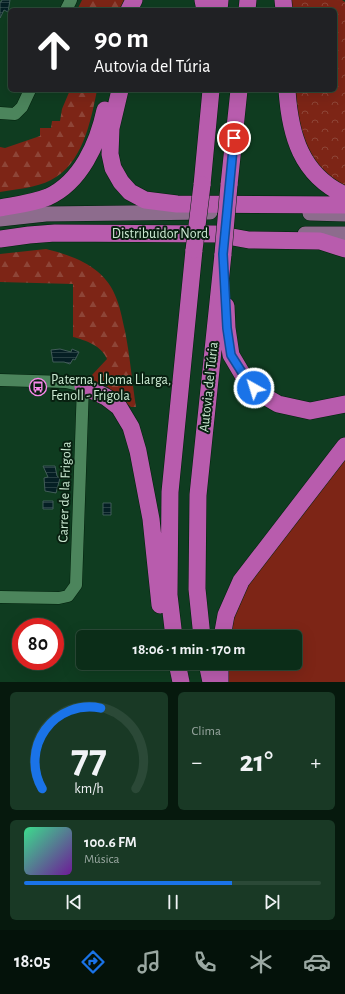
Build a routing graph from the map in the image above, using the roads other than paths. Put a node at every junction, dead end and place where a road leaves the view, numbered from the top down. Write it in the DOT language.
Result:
graph roads {
  1 [pos="29,92"];
  2 [pos="109,92"];
  3 [pos="120,92"];
  4 [pos="206,92"];
  5 [pos="212,92"];
  6 [pos="239,92"];
  7 [pos="288,92"];
  8 [pos="210,107"];
  9 [pos="0,113"];
  10 [pos="345,195"];
  11 [pos="345,204"];
  12 [pos="0,208"];
  13 [pos="345,214"];
  14 [pos="0,219"];
  15 [pos="216,234"];
  16 [pos="345,234"];
  17 [pos="0,239"];
  18 [pos="345,250"];
  19 [pos="223,254"];
  20 [pos="0,380"];
  21 [pos="83,386"];
  22 [pos="345,404"];
  23 [pos="345,446"];
  24 [pos="0,597"];
  25 [pos="163,630"];
  26 [pos="173,630"];
  27 [pos="201,630"];
  28 [pos="223,630"];
  29 [pos="178,670"];
  30 [pos="208,670"];
  31 [pos="220,670"];
  32 [pos="180,682"];
  33 [pos="211,682"];
  34 [pos="220,682"];
  1 -- 9 [label="street"];
  2 -- 12 [label="highway"];
  3 -- 11 [label="highway"];
  4 -- 8 [label="highway"];
  5 -- 8 [label="highway, Autovia del Túria"];
  6 -- 19 [label="highway, Autovia del Túria, bridge"];
  7 -- 10 [label="highway"];
  8 -- 26 [label="highway, Autovia del Túria, bridge"];
  13 -- 14 [label="main road, Distribuïdor Nord"];
  15 -- 16 [label="main road, Distribuïdor Nord"];
  15 -- 17 [label="highway, Distribuïdor Nord"];
  15 -- 18 [label="highway"];
  19 -- 22 [label="highway"];
  19 -- 27 [label="highway, Autovia del Túria"];
  20 -- 21 [label="street"];
  21 -- 24 [label="street, Carrer de la Frigola"];
  21 -- 25 [label="highway"];
  23 -- 28 [label="highway"];
  29 -- 32 [label="highway"];
  30 -- 33 [label="highway"];
  31 -- 34 [label="highway"];
}
